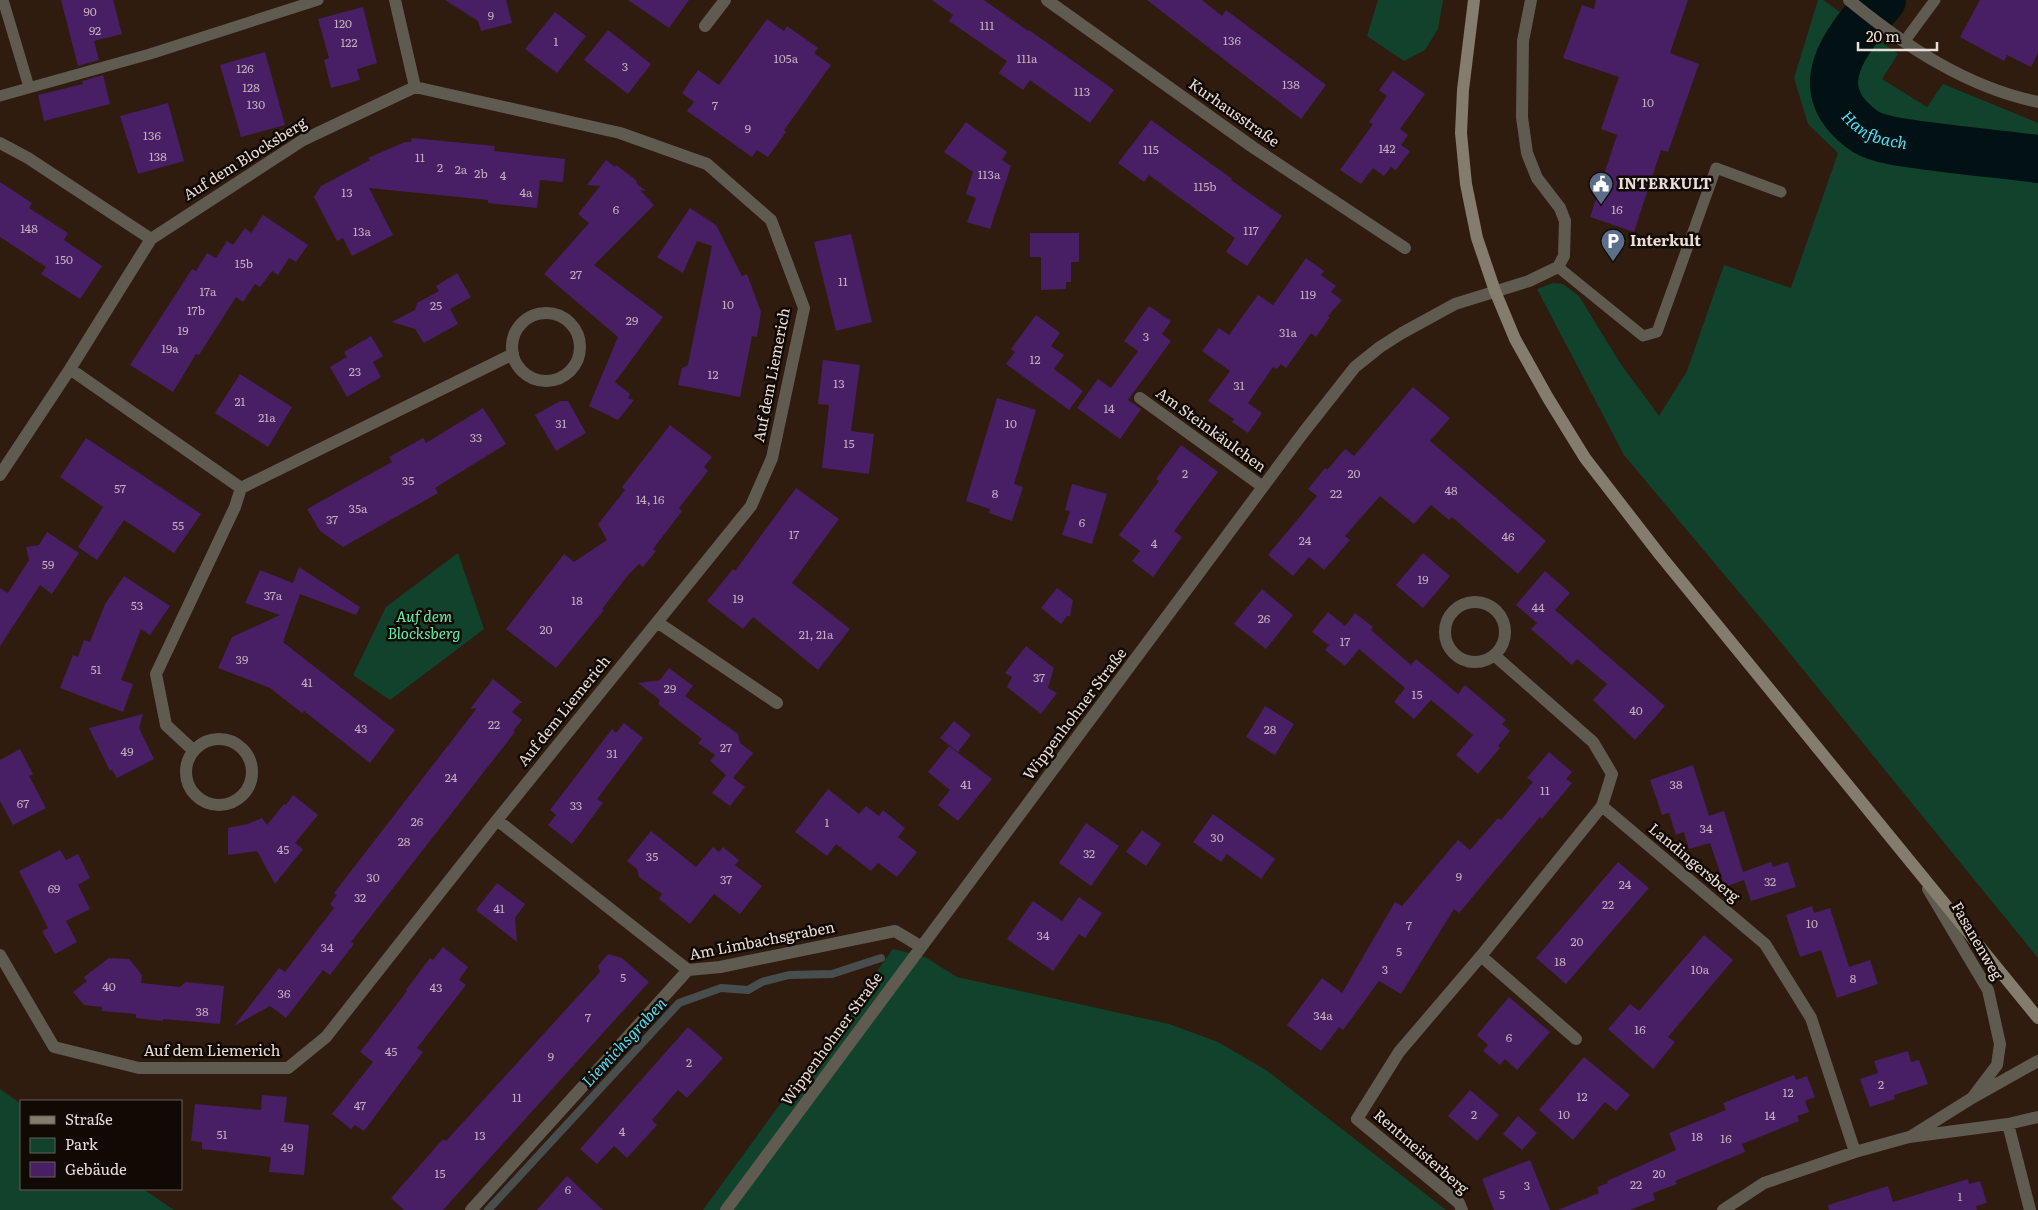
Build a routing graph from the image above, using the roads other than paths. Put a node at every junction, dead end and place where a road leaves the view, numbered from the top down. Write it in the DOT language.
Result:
graph roads {
  1 [pos="3,0"];
  2 [pos="318,0"];
  3 [pos="395,0"];
  4 [pos="725,0"];
  5 [pos="1047,0"];
  6 [pos="1474,0"];
  7 [pos="1530,0"];
  8 [pos="1850,0"];
  9 [pos="1935,0"];
  10 [pos="705,26"];
  11 [pos="1904,42"];
  12 [pos="29,87"];
  13 [pos="415,87"];
  14 [pos="0,96"];
  15 [pos="2038,102"];
  16 [pos="0,143"];
  17 [pos="1781,192"];
  18 [pos="151,239"];
  19 [pos="1404,248"];
  20 [pos="1558,267"];
  21 [pos="1495,291"];
  22 [pos="513,354"];
  23 [pos="70,369"];
  24 [pos="1140,398"];
  25 [pos="0,475"];
  26 [pos="1263,487"];
  27 [pos="241,488"];
  28 [pos="657,622"];
  29 [pos="1494,656"];
  30 [pos="777,703"];
  31 [pos="194,751"];
  32 [pos="1602,806"];
  33 [pos="497,820"];
  34 [pos="1910,859"];
  35 [pos="920,946"];
  36 [pos="0,955"];
  37 [pos="1480,956"];
  38 [pos="688,970"];
  39 [pos="2038,1018"];
  40 [pos="1576,1039"];
  41 [pos="2038,1061"];
  42 [pos="1972,1098"];
  43 [pos="2038,1117"];
  44 [pos="2008,1124"];
  45 [pos="1908,1137"];
  46 [pos="1855,1152"];
  47 [pos="471,1210"];
  48 [pos="726,1210"];
  49 [pos="1462,1210"];
  50 [pos="1723,1210"];
  51 [pos="2030,1210"];
  1 -- 12 [label="lane"];
  2 -- 12 [label="lane"];
  3 -- 13 [label="street"];
  4 -- 10 [label="street"];
  5 -- 19 [label="street, Kurhausstraße"];
  6 -- 21 [label="main road"];
  7 -- 20 [label="street"];
  8 -- 11 [label="street"];
  9 -- 11 [label="lane"];
  11 -- 15 [label="street"];
  12 -- 14 [label="lane"];
  13 -- 18 [label="street, Auf dem Blocksberg"];
  13 -- 28 [label="street, Auf dem Liemerich"];
  16 -- 18 [label="street"];
  17 -- 20 [label="lane"];
  18 -- 23 [label="street, Auf dem Blocksberg"];
  20 -- 21 [label="street, Wippenhohner Straße"];
  21 -- 26 [label="street, Wippenhohner Straße"];
  21 -- 34 [label="main road"];
  22 -- 22 [label="street"];
  22 -- 27 [label="street"];
  23 -- 25 [label="street, Auf dem Blocksberg"];
  23 -- 27 [label="street"];
  24 -- 26 [label="street, Am Steinkäulchen"];
  26 -- 35 [label="street, Wippenhohner Straße"];
  27 -- 31 [label="street"];
  28 -- 30 [label="street"];
  28 -- 33 [label="street, Auf dem Liemerich"];
  29 -- 29 [label="street"];
  29 -- 32 [label="street"];
  31 -- 31 [label="street"];
  32 -- 37 [label="street"];
  32 -- 46 [label="street, Landingersberg"];
  33 -- 36 [label="street, Auf dem Liemerich"];
  33 -- 38 [label="street"];
  34 -- 39 [label="main road"];
  34 -- 42 [label="street, Fasanenweg"];
  35 -- 38 [label="street, Am Limbachsgraben"];
  35 -- 48 [label="street, Wippenhohner Straße"];
  37 -- 40 [label="street"];
  37 -- 49 [label="street, Rentmeisterberg"];
  38 -- 47 [label="street, Am Limbachsgraben"];
  41 -- 42 [label="street, Fasanenweg"];
  42 -- 45 [label="street, Fasanenweg"];
  43 -- 44 [label="street, Fasanenweg"];
  44 -- 45 [label="street, Fasanenweg"];
  44 -- 51 [label="street"];
  45 -- 46 [label="street, Fasanenweg"];
  46 -- 50 [label="street, Fasanenweg"];
}
